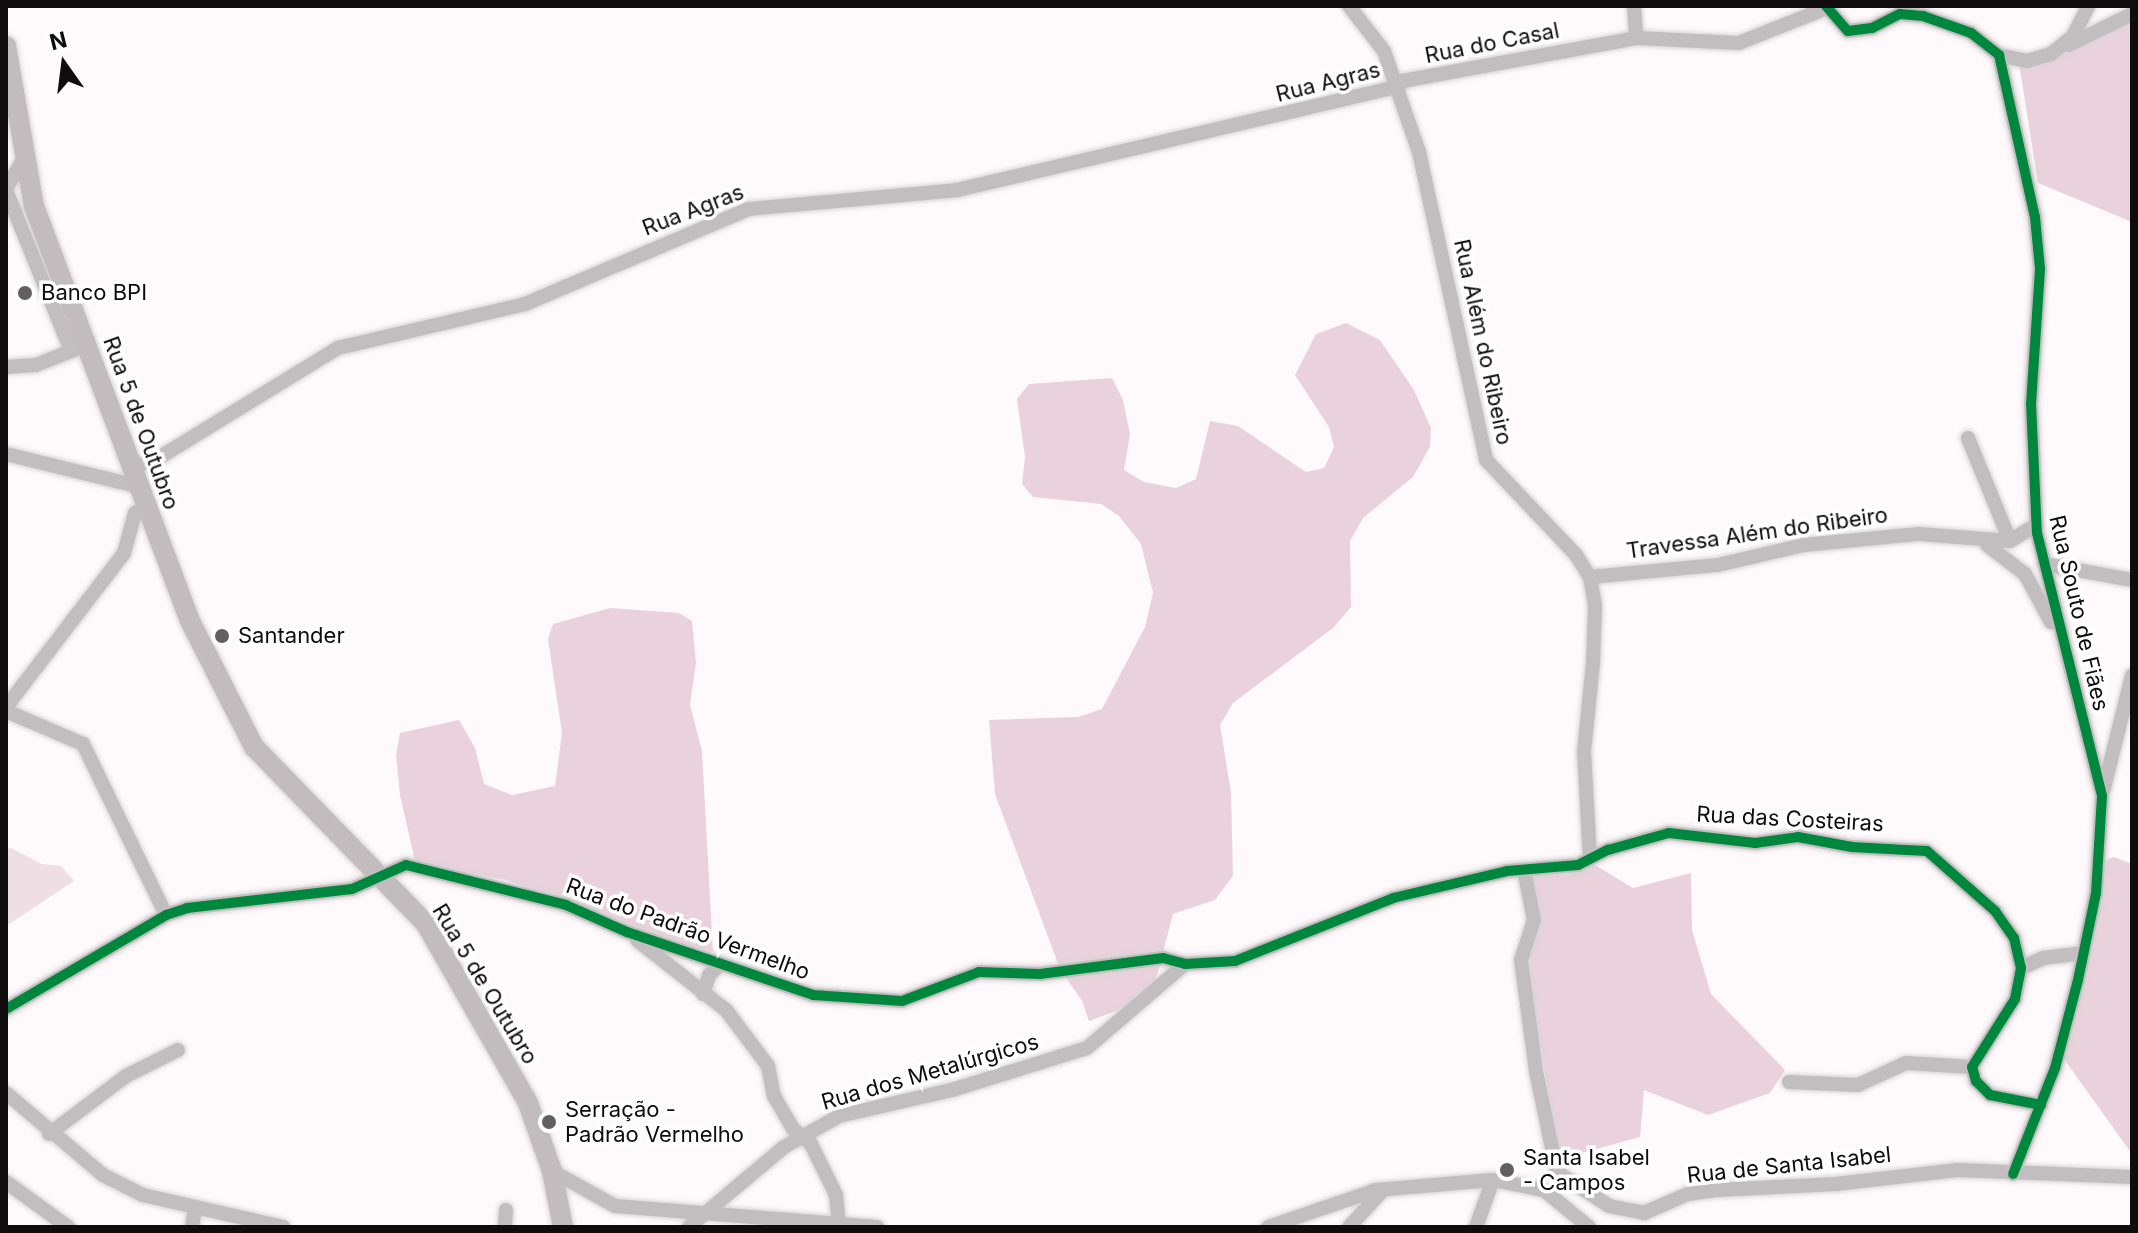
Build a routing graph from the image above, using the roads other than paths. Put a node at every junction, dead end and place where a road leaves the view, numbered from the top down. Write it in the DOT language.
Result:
graph roads {
  1 [pos="1349,6"];
  2 [pos="1634,6"];
  3 [pos="2088,6"];
  4 [pos="1826,7"];
  5 [pos="2132,14"];
  6 [pos="1636,38"];
  7 [pos="6,46"];
  8 [pos="2051,54"];
  9 [pos="1999,55"];
  10 [pos="1398,84"];
  11 [pos="25,156"];
  12 [pos="6,190"];
  13 [pos="79,348"];
  14 [pos="6,367"];
  15 [pos="1968,438"];
  16 [pos="6,454"];
  17 [pos="133,467"];
  18 [pos="143,496"];
  19 [pos="2036,525"];
  20 [pos="1978,540"];
  21 [pos="2010,541"];
  22 [pos="2044,564"];
  23 [pos="1590,577"];
  24 [pos="2132,580"];
  25 [pos="2061,640"];
  26 [pos="2132,676"];
  27 [pos="6,709"];
  28 [pos="2102,796"];
  29 [pos="1590,859"];
  30 [pos="1524,870"];
  31 [pos="377,874"];
  32 [pos="166,915"];
  33 [pos="627,932"];
  34 [pos="2084,953"];
  35 [pos="721,964"];
  36 [pos="1185,964"];
  37 [pos="2021,968"];
  38 [pos="703,994"];
  39 [pos="6,1009"];
  40 [pos="178,1050"];
  41 [pos="1972,1067"];
  42 [pos="1789,1082"];
  43 [pos="6,1093"];
  44 [pos="2041,1105"];
  45 [pos="49,1134"];
  46 [pos="801,1136"];
  47 [pos="552,1171"];
  48 [pos="1557,1172"];
  49 [pos="2013,1174"];
  50 [pos="2132,1177"];
  51 [pos="1493,1180"];
  52 [pos="6,1182"];
  53 [pos="1383,1190"];
  54 [pos="1544,1190"];
  55 [pos="195,1209"];
  56 [pos="506,1210"];
  57 [pos="706,1215"];
  58 [pos="1579,1222"];
  59 [pos="839,1224"];
  60 [pos="68,1227"];
  61 [pos="192,1227"];
  62 [pos="283,1227"];
  63 [pos="505,1227"];
  64 [pos="563,1227"];
  65 [pos="689,1227"];
  66 [pos="877,1227"];
  67 [pos="1268,1227"];
  68 [pos="1349,1227"];
  69 [pos="1476,1227"];
  70 [pos="1589,1227"];
  1 -- 10 [label="street, Rua Além do Ribeiro"];
  2 -- 6 [label="street"];
  3 -- 8 [label="street"];
  4 -- 6 [label="street, Rua do Casal"];
  4 -- 9 [label="street"];
  5 -- 8 [label="street"];
  6 -- 10 [label="street, Rua do Casal"];
  7 -- 11 [label="street, Rua 5 de Outubro"];
  8 -- 9 [label="street"];
  9 -- 19 [label="street, Rua Souto de Fiães"];
  10 -- 17 [label="street, Rua Agras"];
  10 -- 23 [label="street, Rua Além do Ribeiro"];
  11 -- 12 [label="street, Rua 5 de Outubro"];
  11 -- 13 [label="street, Rua 5 de Outubro"];
  12 -- 13 [label="street, Rua 5 de Outubro"];
  13 -- 14 [label="street"];
  13 -- 17 [label="street, Rua 5 de Outubro"];
  15 -- 21 [label="street"];
  16 -- 18 [label="street"];
  17 -- 18 [label="street, Rua 5 de Outubro"];
  18 -- 27 [label="street"];
  18 -- 31 [label="street, Rua 5 de Outubro"];
  19 -- 21 [label="street"];
  19 -- 22 [label="street, Rua Souto de Fiães"];
  20 -- 21 [label="street, Travessa Além do Ribeiro"];
  20 -- 23 [label="street, Travessa Além do Ribeiro"];
  20 -- 25 [label="street, Travessa Além do Ribeiro"];
  22 -- 24 [label="street"];
  22 -- 25 [label="street, Rua Souto de Fiães"];
  23 -- 29 [label="street, Rua Além do Ribeiro"];
  25 -- 28 [label="street, Rua Souto de Fiães"];
  26 -- 28 [label="street"];
  27 -- 32 [label="street"];
  28 -- 34 [label="street, Rua Souto de Fiães"];
  29 -- 30 [label="street, Rua do Padrão Vermelho"];
  29 -- 37 [label="street, Rua das Costeiras"];
  30 -- 36 [label="street, Rua do Padrão Vermelho"];
  30 -- 48 [label="street"];
  31 -- 32 [label="street, Rua do Padrão Vermelho"];
  31 -- 33 [label="street, Rua do Padrão Vermelho"];
  31 -- 47 [label="street, Rua 5 de Outubro"];
  32 -- 39 [label="street, Rua do Padrão Vermelho"];
  33 -- 35 [label="street, Rua do Padrão Vermelho"];
  33 -- 38 [label="street"];
  34 -- 37 [label="street"];
  34 -- 44 [label="street, Rua Souto de Fiães"];
  35 -- 36 [label="street, Rua do Padrão Vermelho"];
  35 -- 38 [label="street"];
  36 -- 46 [label="street, Rua dos Metalúrgicos"];
  37 -- 41 [label="street"];
  38 -- 46 [label="street"];
  40 -- 45 [label="street"];
  41 -- 42 [label="street"];
  41 -- 44 [label="street"];
  43 -- 45 [label="street"];
  44 -- 49 [label="street, Rua Souto de Fiães"];
  45 -- 55 [label="street"];
  46 -- 57 [label="street, Rua dos Metalúrgicos"];
  46 -- 59 [label="street"];
  47 -- 57 [label="street"];
  47 -- 64 [label="street, Rua 5 de Outubro"];
  48 -- 49 [label="street, Rua de Santa Isabel"];
  48 -- 54 [label="street"];
  49 -- 50 [label="street, Rua de Santa Isabel"];
  51 -- 53 [label="street"];
  51 -- 54 [label="street"];
  51 -- 69 [label="street"];
  52 -- 60 [label="street"];
  53 -- 67 [label="street"];
  53 -- 68 [label="street"];
  54 -- 58 [label="street"];
  55 -- 61 [label="street"];
  55 -- 62 [label="street"];
  56 -- 63 [label="street"];
  57 -- 59 [label="street"];
  57 -- 65 [label="street, Rua dos Metalúrgicos"];
  58 -- 70 [label="street"];
  59 -- 66 [label="street"];
}
